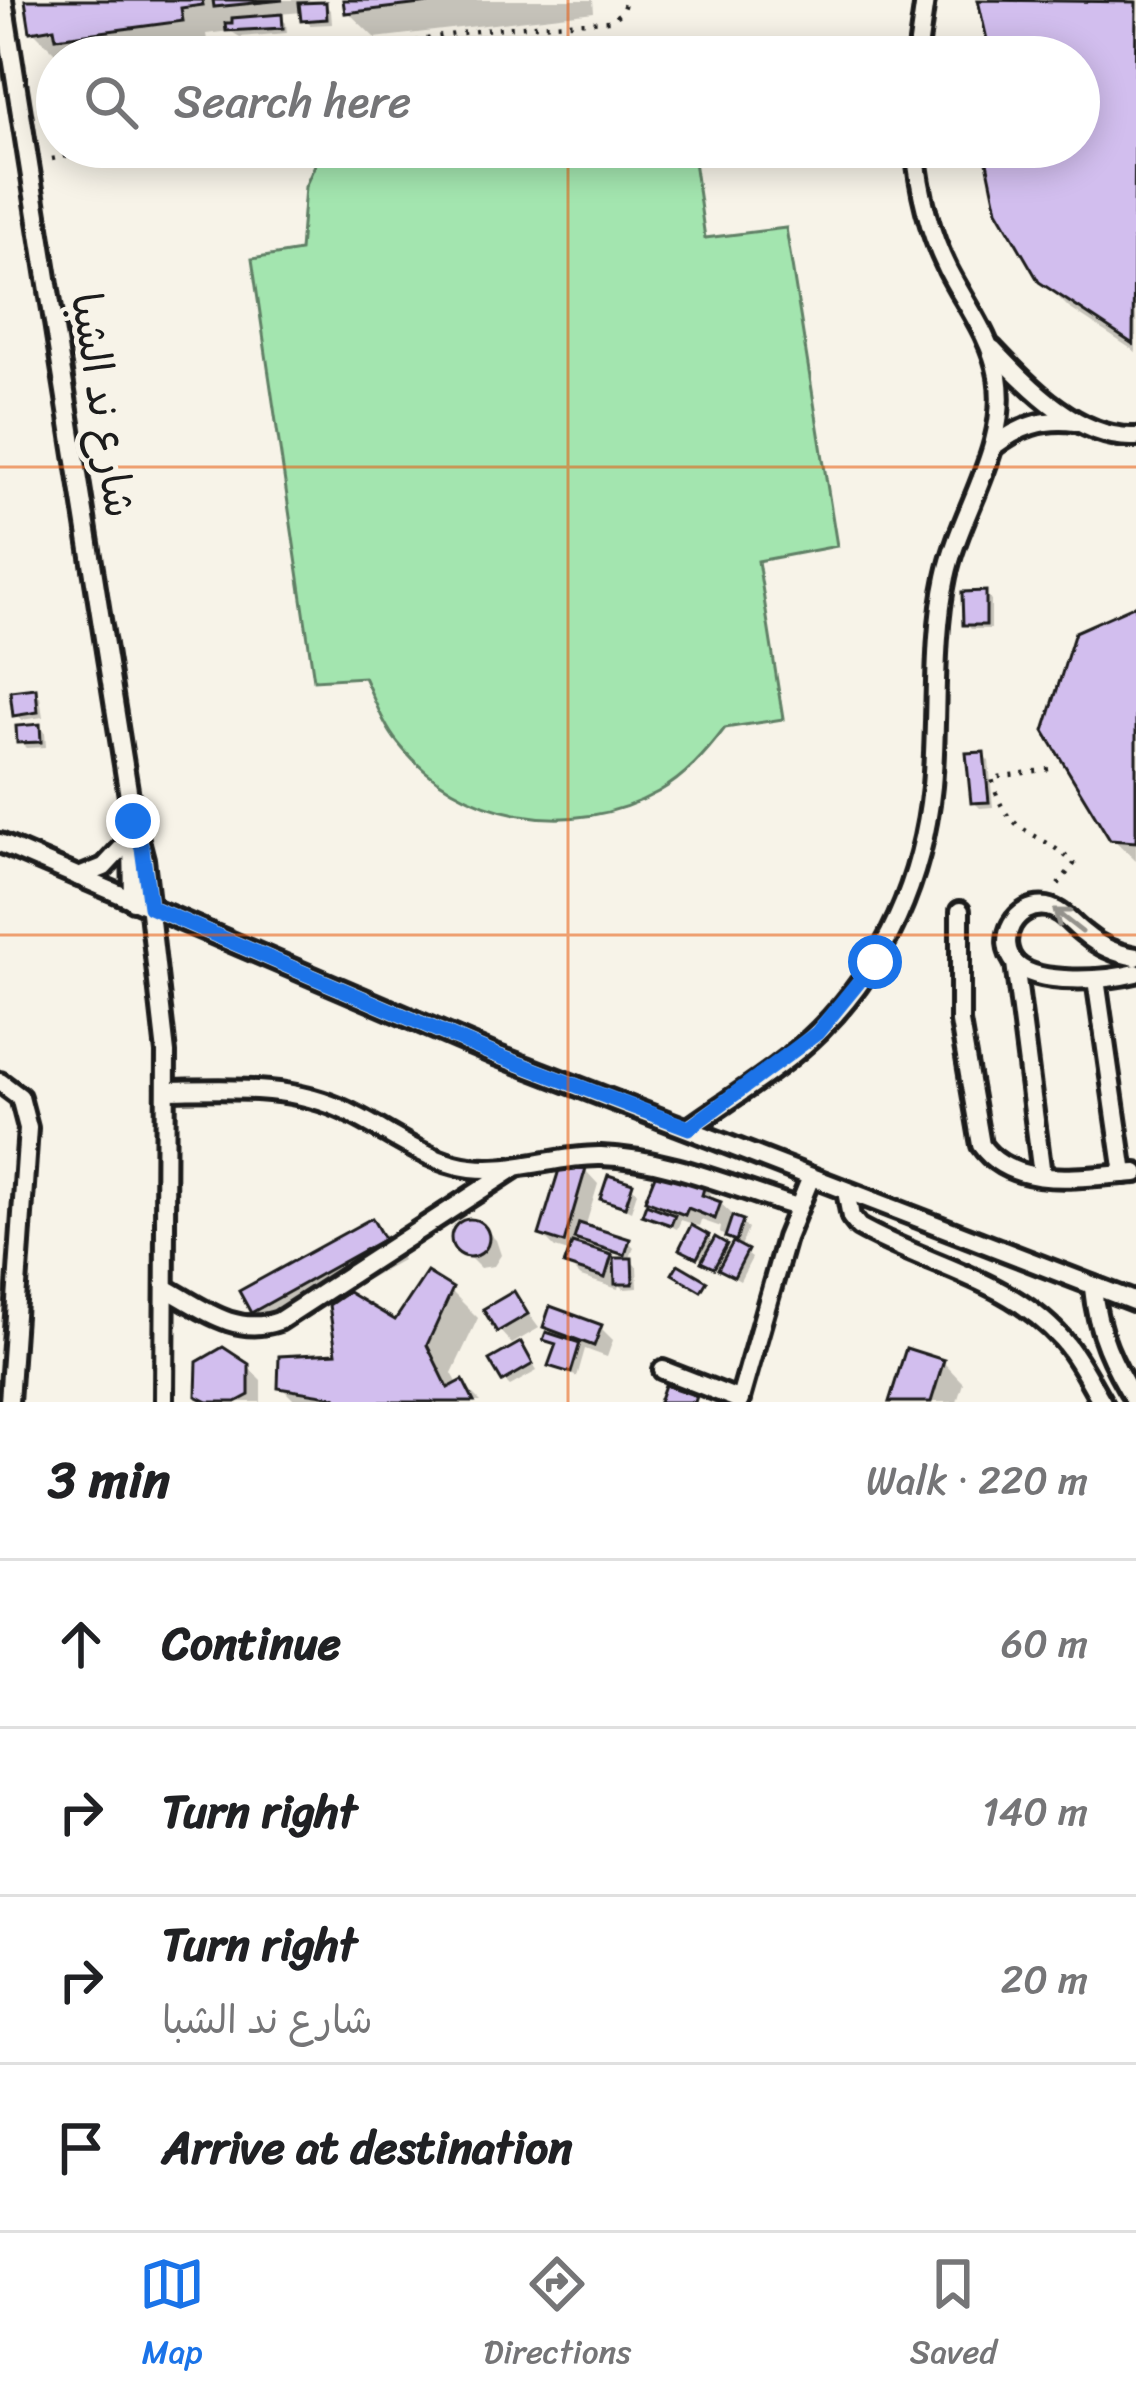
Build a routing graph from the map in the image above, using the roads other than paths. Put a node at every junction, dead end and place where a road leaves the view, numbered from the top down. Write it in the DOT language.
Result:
graph roads {
  1 [pos="3,0"];
  2 [pos="926,0"];
  3 [pos="920,36"];
  4 [pos="919,168"];
  5 [pos="991,347"];
  6 [pos="1082,423"];
  7 [pos="1136,437"];
  8 [pos="994,446"];
  9 [pos="132,829"];
  10 [pos="0,843"];
  11 [pos="79,877"];
  12 [pos="141,904"];
  13 [pos="960,911"];
  14 [pos="1136,957"];
  15 [pos="1016,963"];
  16 [pos="1136,973"];
  17 [pos="1096,979"];
  18 [pos="0,1082"];
  19 [pos="167,1090"];
  20 [pos="689,1128"];
  21 [pos="513,1169"];
  22 [pos="1130,1173"];
  23 [pos="1042,1175"];
  24 [pos="811,1177"];
  25 [pos="846,1191"];
  26 [pos="797,1207"];
  27 [pos="1093,1288"];
  28 [pos="167,1289"];
  29 [pos="1136,1302"];
  30 [pos="663,1370"];
  31 [pos="740,1401"];
  32 [pos="9,1402"];
  33 [pos="164,1402"];
  34 [pos="1102,1402"];
  35 [pos="1136,1402"];
  1 -- 9 [label="lane, شارع ند الشبا"];
  2 -- 3 [label="lane"];
  4 -- 5 [label="lane"];
  5 -- 6 [label="lane"];
  5 -- 8 [label="lane"];
  6 -- 7 [label="lane"];
  6 -- 8 [label="lane"];
  8 -- 20 [label="lane"];
  9 -- 11 [label="lane"];
  9 -- 12 [label="lane, شارع ند الشبا"];
  10 -- 11 [label="lane"];
  11 -- 12 [label="lane"];
  12 -- 19 [label="lane, شارع ند الشبا"];
  12 -- 20 [label="lane"];
  13 -- 23 [label="lane"];
  14 -- 15 [label="lane, one-way"];
  15 -- 17 [label="lane"];
  15 -- 23 [label="lane"];
  16 -- 17 [label="lane"];
  17 -- 22 [label="lane"];
  18 -- 32 [label="lane"];
  19 -- 21 [label="lane"];
  19 -- 28 [label="lane, شارع ند الشبا"];
  20 -- 24 [label="lane"];
  21 -- 26 [label="lane"];
  21 -- 28 [label="lane"];
  22 -- 23 [label="lane"];
  24 -- 25 [label="lane"];
  24 -- 26 [label="lane"];
  25 -- 27 [label="lane"];
  25 -- 34 [label="lane"];
  26 -- 31 [label="lane"];
  27 -- 29 [label="lane"];
  27 -- 35 [label="lane"];
  28 -- 33 [label="lane, شارع ند الشبا"];
  30 -- 31 [label="lane"];
}
